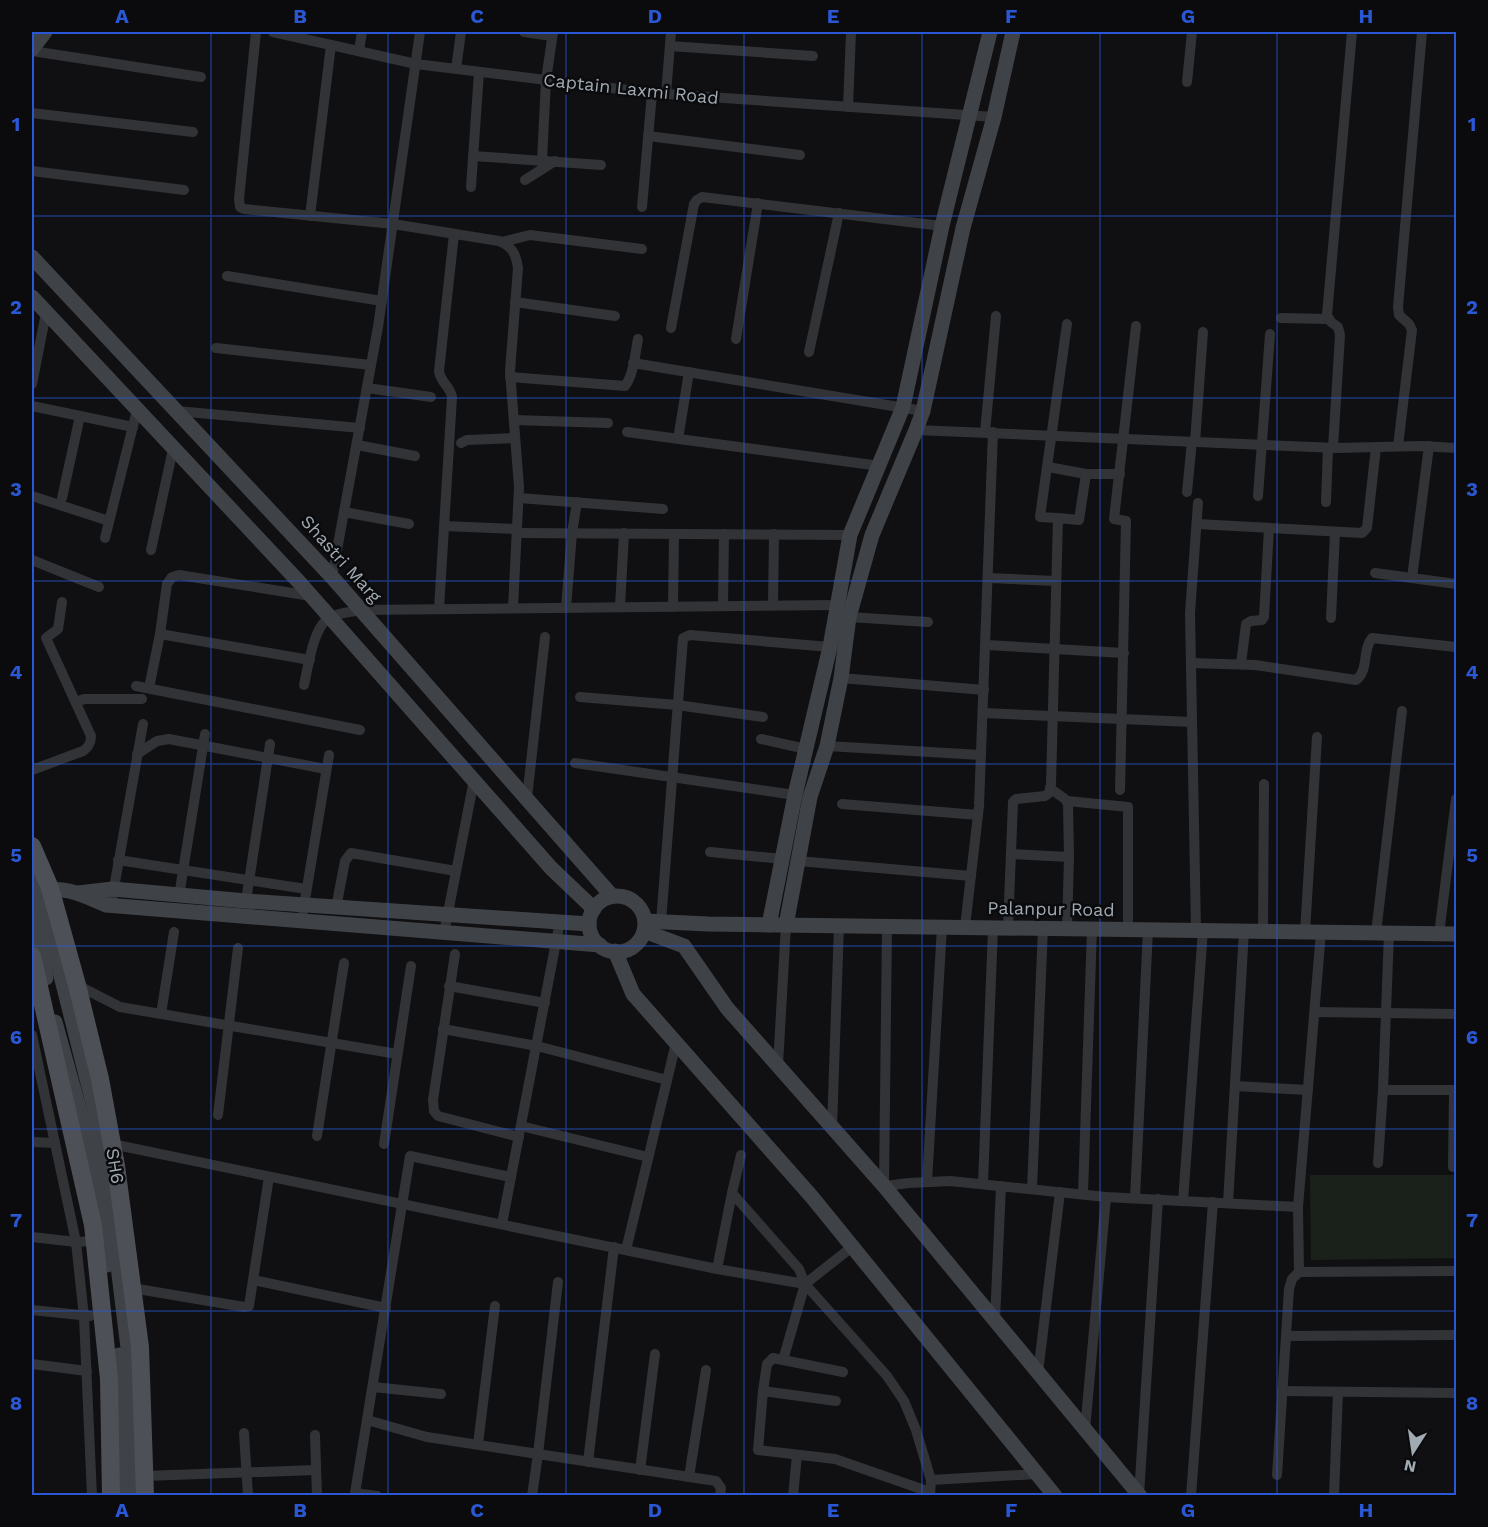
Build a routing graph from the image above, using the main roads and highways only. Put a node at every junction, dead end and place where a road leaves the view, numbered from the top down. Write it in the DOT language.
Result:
graph roads {
  1 [pos="32,846"];
  2 [pos="41,892"];
  3 [pos="32,956"];
  4 [pos="111,1496"];
  5 [pos="145,1496"];
  1 -- 2 [label="main road, SH6"];
  2 -- 5 [label="main road, SH6"];
  3 -- 4 [label="main road, SH6"];
}
